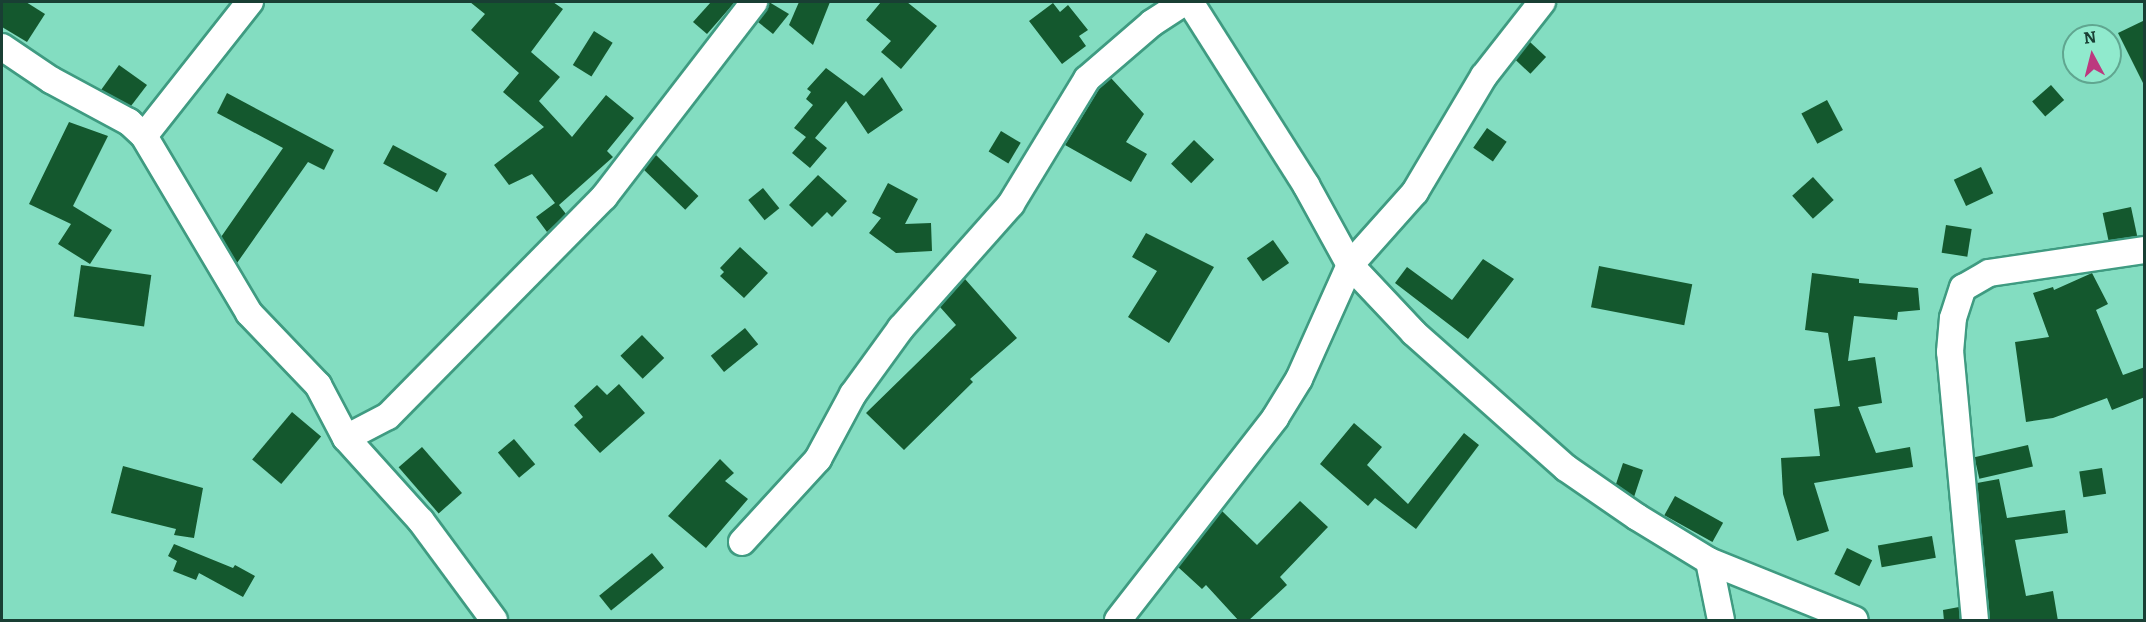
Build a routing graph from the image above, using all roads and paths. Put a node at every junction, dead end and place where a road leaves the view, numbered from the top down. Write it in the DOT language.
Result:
graph roads {
  1 [pos="250,2"];
  2 [pos="754,2"];
  3 [pos="1184,2"];
  4 [pos="1190,2"];
  5 [pos="1542,2"];
  6 [pos="2,47"];
  7 [pos="144,136"];
  8 [pos="2145,250"];
  9 [pos="1350,265"];
  10 [pos="346,438"];
  11 [pos="742,542"];
  12 [pos="1709,561"];
  13 [pos="494,621"];
  14 [pos="1118,621"];
  15 [pos="1721,621"];
  16 [pos="1855,621"];
  17 [pos="1975,621"];
  1 -- 7 [label="street"];
  2 -- 10 [label="street"];
  3 -- 11 [label="street"];
  4 -- 9 [label="street"];
  5 -- 9 [label="street"];
  6 -- 7 [label="street"];
  7 -- 10 [label="street"];
  8 -- 17 [label="street"];
  9 -- 12 [label="street"];
  9 -- 14 [label="street"];
  10 -- 13 [label="street"];
  12 -- 15 [label="street"];
  12 -- 16 [label="street"];
}
